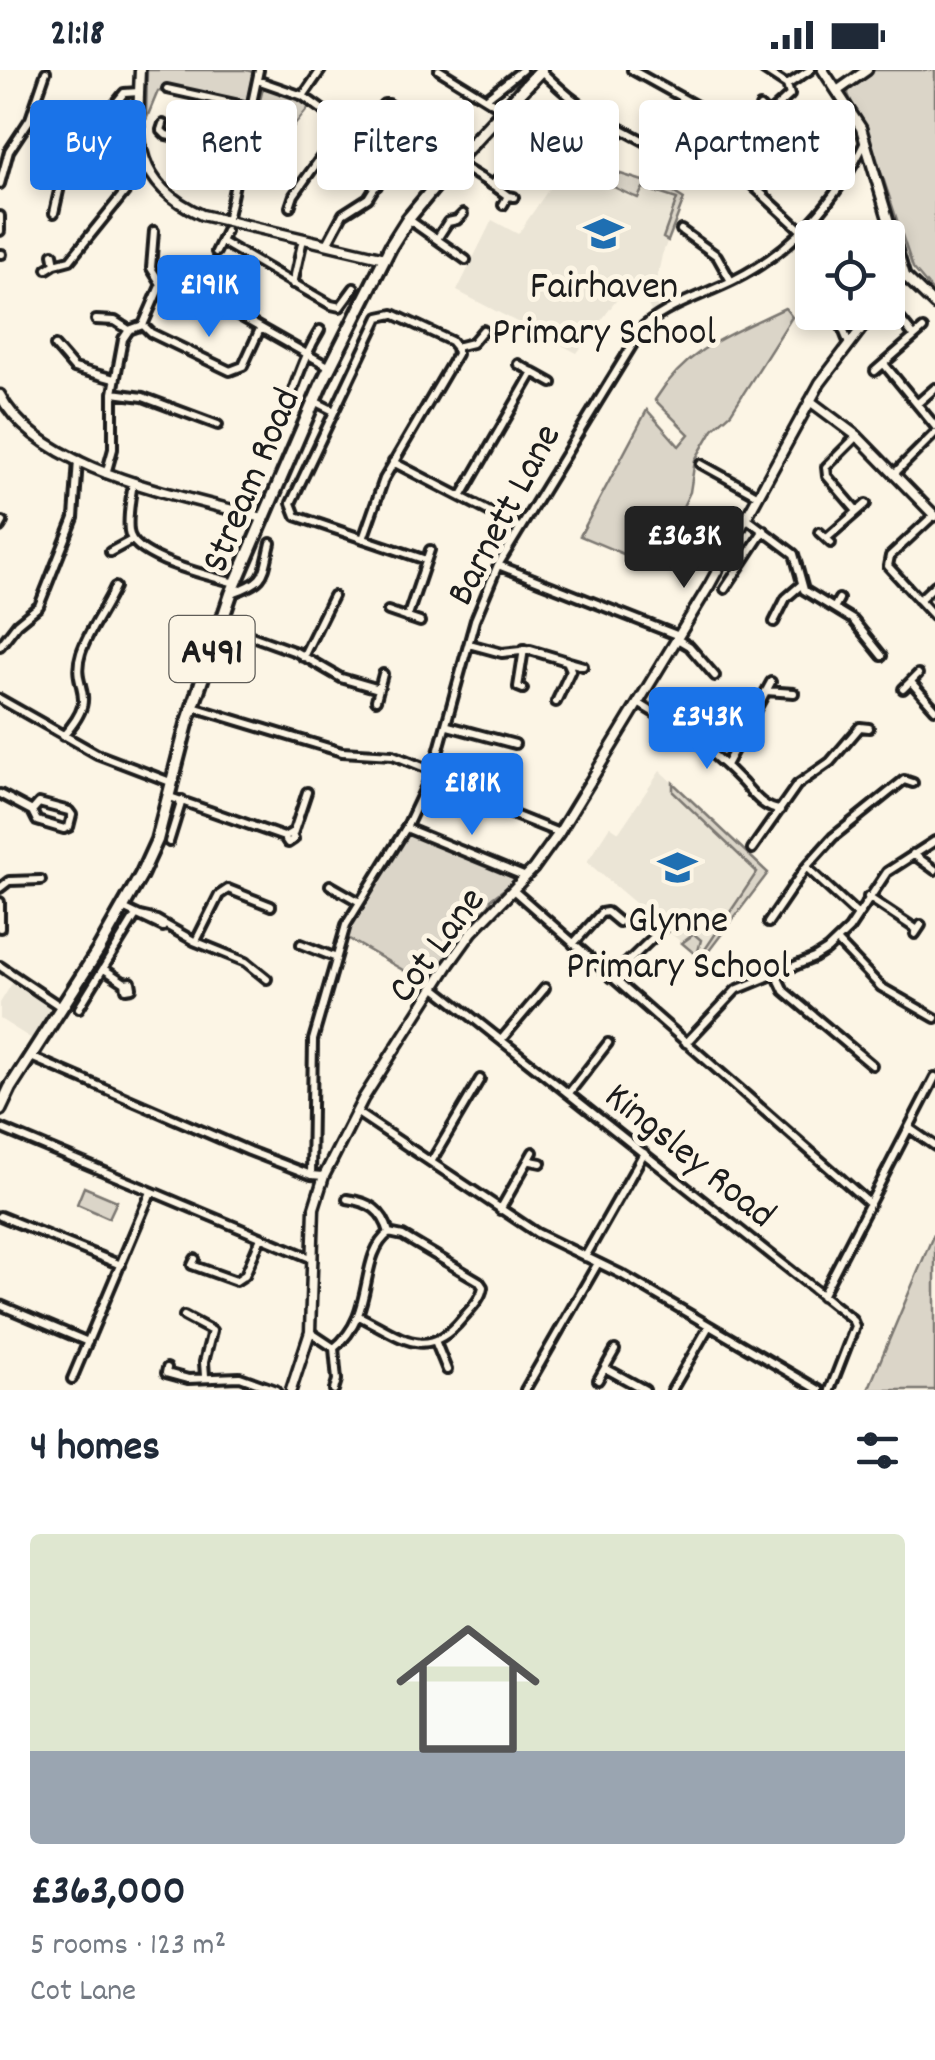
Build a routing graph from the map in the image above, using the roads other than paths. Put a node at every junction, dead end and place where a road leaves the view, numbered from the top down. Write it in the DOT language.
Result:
graph roads {
  1 [pos="140,70"];
  2 [pos="258,70"];
  3 [pos="321,70"];
  4 [pos="439,70"];
  5 [pos="522,70"];
  6 [pos="541,70"];
  7 [pos="632,70"];
  8 [pos="764,70"];
  9 [pos="810,70"];
  10 [pos="823,70"];
  11 [pos="867,70"];
  12 [pos="46,72"];
  13 [pos="257,80"];
  14 [pos="788,85"];
  15 [pos="168,89"];
  16 [pos="837,90"];
  17 [pos="139,92"];
  18 [pos="304,96"];
  19 [pos="488,97"];
  20 [pos="218,100"];
  21 [pos="252,100"];
  22 [pos="515,100"];
  23 [pos="686,100"];
  24 [pos="785,100"];
  25 [pos="494,102"];
  26 [pos="317,105"];
  27 [pos="494,122"];
  28 [pos="163,124"];
  29 [pos="166,136"];
  30 [pos="639,136"];
  31 [pos="865,141"];
  32 [pos="474,143"];
  33 [pos="317,162"];
  34 [pos="149,169"];
  35 [pos="1,172"];
  36 [pos="474,174"];
  37 [pos="0,184"];
  38 [pos="492,185"];
  39 [pos="234,190"];
  40 [pos="374,190"];
  41 [pos="432,190"];
  42 [pos="757,190"];
  43 [pos="503,205"];
  44 [pos="290,207"];
  45 [pos="67,208"];
  46 [pos="0,216"];
  47 [pos="408,219"];
  48 [pos="812,220"];
  49 [pos="466,225"];
  50 [pos="227,226"];
  51 [pos="795,226"];
  52 [pos="697,228"];
  53 [pos="681,230"];
  54 [pos="154,231"];
  55 [pos="0,232"];
  56 [pos="691,237"];
  57 [pos="437,238"];
  58 [pos="795,238"];
  59 [pos="304,239"];
  60 [pos="152,242"];
  61 [pos="164,242"];
  62 [pos="222,242"];
  63 [pos="327,244"];
  64 [pos="216,252"];
  65 [pos="54,254"];
  66 [pos="458,254"];
  67 [pos="386,258"];
  68 [pos="466,260"];
  69 [pos="451,262"];
  70 [pos="906,276"];
  71 [pos="731,282"];
  72 [pos="161,284"];
  73 [pos="294,284"];
  74 [pos="354,288"];
  75 [pos="935,305"];
  76 [pos="99,317"];
  77 [pos="143,324"];
  78 [pos="905,326"];
  79 [pos="260,329"];
  80 [pos="129,330"];
  81 [pos="320,330"];
  82 [pos="483,330"];
  83 [pos="844,330"];
  84 [pos="860,330"];
  85 [pos="923,330"];
  86 [pos="914,336"];
  87 [pos="472,343"];
  88 [pos="850,344"];
  89 [pos="456,347"];
  90 [pos="68,348"];
  91 [pos="480,348"];
  92 [pos="305,354"];
  93 [pos="518,364"];
  94 [pos="884,364"];
  95 [pos="330,367"];
  96 [pos="875,371"];
  97 [pos="533,372"];
  98 [pos="114,379"];
  99 [pos="552,383"];
  100 [pos="935,388"];
  101 [pos="113,394"];
  102 [pos="0,397"];
  103 [pos="314,401"];
  104 [pos="810,402"];
  105 [pos="918,403"];
  106 [pos="334,411"];
  107 [pos="281,420"];
  108 [pos="218,424"];
  109 [pos="935,433"];
  110 [pos="857,436"];
  111 [pos="78,460"];
  112 [pos="394,462"];
  113 [pos="700,464"];
  114 [pos="106,475"];
  115 [pos="893,475"];
  116 [pos="133,482"];
  117 [pos="757,495"];
  118 [pos="461,497"];
  119 [pos="866,504"];
  120 [pos="857,511"];
  121 [pos="934,516"];
  122 [pos="262,518"];
  123 [pos="746,518"];
  124 [pos="518,527"];
  125 [pos="764,530"];
  126 [pos="820,532"];
  127 [pos="363,539"];
  128 [pos="132,540"];
  129 [pos="272,543"];
  130 [pos="430,550"];
  131 [pos="110,552"];
  132 [pos="426,560"];
  133 [pos="498,565"];
  134 [pos="801,585"];
  135 [pos="935,585"];
  136 [pos="115,587"];
  137 [pos="233,588"];
  138 [pos="725,588"];
  139 [pos="333,596"];
  140 [pos="100,598"];
  141 [pos="839,599"];
  142 [pos="919,600"];
  143 [pos="109,601"];
  144 [pos="834,608"];
  145 [pos="388,611"];
  146 [pos="935,617"];
  147 [pos="407,618"];
  148 [pos="420,622"];
  149 [pos="774,622"];
  150 [pos="220,624"];
  151 [pos="3,636"];
  152 [pos="678,637"];
  153 [pos="469,644"];
  154 [pos="0,646"];
  155 [pos="524,650"];
  156 [pos="303,656"];
  157 [pos="882,656"];
  158 [pos="568,661"];
  159 [pos="583,666"];
  160 [pos="383,674"];
  161 [pos="918,674"];
  162 [pos="715,676"];
  163 [pos="771,682"];
  164 [pos="911,682"];
  165 [pos="378,689"];
  166 [pos="523,689"];
  167 [pos="903,689"];
  168 [pos="766,692"];
  169 [pos="794,694"];
  170 [pos="0,699"];
  171 [pos="376,700"];
  172 [pos="556,702"];
  173 [pos="638,703"];
  174 [pos="193,707"];
  175 [pos="935,708"];
  176 [pos="853,718"];
  177 [pos="448,726"];
  178 [pos="64,736"];
  179 [pos="515,746"];
  180 [pos="726,765"];
  181 [pos="433,771"];
  182 [pos="429,780"];
  183 [pos="173,783"];
  184 [pos="913,783"];
  185 [pos="307,792"];
  186 [pos="0,794"];
  187 [pos="176,798"];
  188 [pos="780,810"];
  189 [pos="32,811"];
  190 [pos="406,828"];
  191 [pos="558,833"];
  192 [pos="168,842"];
  193 [pos="935,842"];
  194 [pos="752,849"];
  195 [pos="913,854"];
  196 [pos="806,868"];
  197 [pos="935,870"];
  198 [pos="526,877"];
  199 [pos="40,880"];
  200 [pos="330,885"];
  201 [pos="0,888"];
  202 [pos="513,890"];
  203 [pos="868,897"];
  204 [pos="358,900"];
  205 [pos="0,902"];
  206 [pos="768,902"];
  207 [pos="265,905"];
  208 [pos="123,908"];
  209 [pos="778,908"];
  210 [pos="136,914"];
  211 [pos="858,915"];
  212 [pos="619,922"];
  213 [pos="768,922"];
  214 [pos="664,927"];
  215 [pos="0,928"];
  216 [pos="917,930"];
  217 [pos="196,941"];
  218 [pos="837,942"];
  219 [pos="301,944"];
  220 [pos="573,944"];
  221 [pos="334,957"];
  222 [pos="0,966"];
  223 [pos="104,968"];
  224 [pos="776,974"];
  225 [pos="611,978"];
  226 [pos="267,979"];
  227 [pos="125,983"];
  228 [pos="434,987"];
  229 [pos="545,988"];
  230 [pos="61,1007"];
  231 [pos="79,1008"];
  232 [pos="935,1018"];
  233 [pos="501,1040"];
  234 [pos="686,1042"];
  235 [pos="608,1043"];
  236 [pos="30,1056"];
  237 [pos="872,1066"];
  238 [pos="935,1077"];
  239 [pos="480,1079"];
  240 [pos="568,1093"];
  241 [pos="0,1109"];
  242 [pos="356,1112"];
  243 [pos="0,1128"];
  244 [pos="909,1128"];
  245 [pos="935,1146"];
  246 [pos="644,1154"];
  247 [pos="431,1162"];
  248 [pos="541,1163"];
  249 [pos="311,1175"];
  250 [pos="324,1176"];
  251 [pos="151,1192"];
  252 [pos="347,1199"];
  253 [pos="870,1204"];
  254 [pos="500,1210"];
  255 [pos="0,1216"];
  256 [pos="389,1233"];
  257 [pos="261,1238"];
  258 [pos="585,1258"];
  259 [pos="194,1259"];
  260 [pos="314,1259"];
  261 [pos="598,1263"];
  262 [pos="121,1265"];
  263 [pos="822,1296"];
  264 [pos="0,1304"];
  265 [pos="359,1316"];
  266 [pos="188,1322"];
  267 [pos="709,1326"];
  268 [pos="310,1332"];
  269 [pos="88,1342"];
  270 [pos="436,1343"];
  271 [pos="334,1348"];
  272 [pos="615,1350"];
  273 [pos="605,1368"];
  274 [pos="447,1370"];
  275 [pos="165,1373"];
  276 [pos="205,1376"];
  277 [pos="72,1379"];
  278 [pos="598,1380"];
  279 [pos="276,1390"];
  280 [pos="291,1390"];
  281 [pos="334,1390"];
  282 [pos="525,1390"];
  283 [pos="645,1390"];
  284 [pos="672,1390"];
  285 [pos="820,1390"];
  286 [pos="830,1390"];
  1 -- 17 [label="street"];
  2 -- 13 [label="street"];
  3 -- 18 [label="street"];
  4 -- 19 [label="street"];
  5 -- 19 [label="street"];
  6 -- 22 [label="highway, Stream Road / A491"];
  6 -- 30 [label="street"];
  7 -- 23 [label="street"];
  8 -- 14 [label="street"];
  9 -- 14 [label="street"];
  10 -- 16 [label="street"];
  11 -- 16 [label="street"];
  12 -- 35 [label="street"];
  13 -- 18 [label="street"];
  13 -- 21 [label="street"];
  14 -- 24 [label="street"];
  15 -- 20 [label="street"];
  16 -- 31 [label="street"];
  17 -- 34 [label="street"];
  17 -- 45 [label="street"];
  18 -- 26 [label="street"];
  19 -- 25 [label="street"];
  27 -- 32 [label="highway, Stream Road / A491"];
  28 -- 29 [label="street"];
  31 -- 48 [label="street, Barnett Lane"];
  31 -- 70 [label="street"];
  33 -- 44 [label="street"];
  34 -- 50 [label="street"];
  34 -- 65 [label="street"];
  35 -- 37 [label="street"];
  36 -- 38 [label="street"];
  38 -- 43 [label="street"];
  39 -- 50 [label="street"];
  40 -- 63 [label="street"];
  41 -- 47 [label="highway, Stream Road / A491"];
  42 -- 51 [label="street"];
  46 -- 55 [label="street"];
  47 -- 57 [label="street"];
  47 -- 67 [label="highway, Stream Road / A491"];
  49 -- 57 [label="street"];
  50 -- 59 [label="street"];
  50 -- 62 [label="street"];
  52 -- 56 [label="street"];
  53 -- 56 [label="street"];
  54 -- 60 [label="street"];
  56 -- 71 [label="street"];
  57 -- 66 [label="street"];
  58 -- 71 [label="street, Barnett Lane"];
  59 -- 63 [label="street"];
  59 -- 73 [label="street"];
  60 -- 61 [label="street"];
  60 -- 72 [label="street"];
  62 -- 64 [label="street"];
  62 -- 73 [label="street"];
  63 -- 67 [label="street"];
  66 -- 68 [label="street"];
  66 -- 69 [label="street"];
  67 -- 95 [label="highway, Stream Road / A491"];
  70 -- 75 [label="street"];
  71 -- 124 [label="street, Barnett Lane"];
  72 -- 77 [label="street"];
  72 -- 79 [label="street"];
  73 -- 74 [label="street"];
  76 -- 80 [label="street"];
  77 -- 79 [label="street"];
  77 -- 80 [label="street"];
  78 -- 86 [label="street"];
  79 -- 92 [label="street"];
  80 -- 98 [label="street"];
  81 -- 92 [label="street, Stream Road"];
  82 -- 87 [label="street"];
  83 -- 88 [label="street"];
  84 -- 88 [label="street, Cot Lane"];
  85 -- 86 [label="street"];
  86 -- 94 [label="street"];
  87 -- 89 [label="street"];
  87 -- 91 [label="street"];
  88 -- 104 [label="street, Cot Lane"];
  89 -- 106 [label="street, Stream Road"];
  89 -- 112 [label="street"];
  90 -- 98 [label="street"];
  92 -- 95 [label="street"];
  92 -- 107 [label="street, Stream Road"];
  93 -- 97 [label="street"];
  94 -- 96 [label="street"];
  94 -- 105 [label="street"];
  95 -- 103 [label="highway, Stream Road / A491"];
  97 -- 99 [label="street"];
  97 -- 118 [label="street"];
  98 -- 101 [label="street"];
  100 -- 105 [label="street"];
  101 -- 108 [label="street"];
  101 -- 114 [label="street"];
  102 -- 111 [label="street"];
  103 -- 106 [label="street"];
  103 -- 122 [label="highway, Stream Road / A491"];
  104 -- 110 [label="street"];
  104 -- 117 [label="street, Cot Lane"];
  105 -- 109 [label="street"];
  106 -- 127 [label="street, Stream Road"];
  109 -- 115 [label="street"];
  110 -- 115 [label="street"];
  110 -- 120 [label="street"];
  111 -- 114 [label="street"];
  111 -- 151 [label="street"];
  112 -- 118 [label="street"];
  112 -- 127 [label="street"];
  113 -- 117 [label="street"];
  114 -- 116 [label="street"];
  115 -- 121 [label="street"];
  116 -- 122 [label="street"];
  116 -- 128 [label="street"];
  117 -- 123 [label="street, Cot Lane"];
  118 -- 124 [label="street"];
  119 -- 120 [label="street"];
  120 -- 126 [label="street"];
  121 -- 142 [label="street"];
  122 -- 137 [label="highway, Stream Road / A491"];
  123 -- 125 [label="street"];
  123 -- 152 [label="street, Cot Lane"];
  124 -- 133 [label="street, Barnett Lane"];
  125 -- 134 [label="street"];
  125 -- 138 [label="street"];
  127 -- 132 [label="street"];
  128 -- 131 [label="street"];
  128 -- 137 [label="street"];
  129 -- 137 [label="street"];
  130 -- 132 [label="street"];
  132 -- 147 [label="street"];
  133 -- 152 [label="street"];
  133 -- 153 [label="street, Barnett Lane"];
  134 -- 144 [label="street"];
  134 -- 149 [label="street"];
  135 -- 142 [label="street"];
  136 -- 143 [label="street"];
  137 -- 150 [label="highway, Stream Road / A491"];
  139 -- 156 [label="street"];
  140 -- 143 [label="street"];
  141 -- 144 [label="street"];
  142 -- 146 [label="street"];
  143 -- 178 [label="street"];
  144 -- 157 [label="street"];
  145 -- 147 [label="street"];
  147 -- 148 [label="street"];
  150 -- 156 [label="street"];
  150 -- 174 [label="highway, Stream Road / A491"];
  151 -- 154 [label="street"];
  152 -- 162 [label="street"];
  152 -- 173 [label="street, Cot Lane"];
  153 -- 155 [label="street"];
  153 -- 177 [label="street, Barnett Lane"];
  155 -- 158 [label="street"];
  155 -- 166 [label="street"];
  156 -- 165 [label="street"];
  158 -- 159 [label="street"];
  158 -- 172 [label="street"];
  160 -- 165 [label="street"];
  161 -- 164 [label="street"];
  163 -- 168 [label="street"];
  164 -- 167 [label="street"];
  164 -- 175 [label="street"];
  165 -- 171 [label="street"];
  168 -- 169 [label="street"];
  168 -- 180 [label="street"];
  170 -- 178 [label="street"];
  173 -- 180 [label="street"];
  173 -- 191 [label="street, Cot Lane"];
  174 -- 181 [label="street"];
  174 -- 183 [label="highway, Stream Road / A491"];
  176 -- 188 [label="street"];
  177 -- 179 [label="street"];
  177 -- 181 [label="street, Barnett Lane"];
  178 -- 183 [label="street"];
  180 -- 188 [label="street"];
  181 -- 182 [label="street, Barnett Lane"];
  182 -- 190 [label="street, Barnett Lane"];
  182 -- 191 [label="street"];
  183 -- 187 [label="highway, Stream Road / A491"];
  184 -- 196 [label="street"];
  185 -- 187 [label="street"];
  186 -- 189 [label="street"];
  187 -- 192 [label="street"];
  187 -- 208 [label="highway, Stream Road / A491"];
  188 -- 194 [label="street"];
  189 -- 189 [label="street"];
  190 -- 198 [label="street"];
  190 -- 204 [label="street, Barnett Lane"];
  191 -- 198 [label="street, Cot Lane"];
  193 -- 195 [label="street"];
  195 -- 197 [label="street"];
  195 -- 203 [label="street"];
  196 -- 209 [label="street"];
  196 -- 211 [label="street"];
  198 -- 202 [label="street, Cot Lane"];
  199 -- 201 [label="street"];
  200 -- 204 [label="street"];
  202 -- 220 [label="street"];
  202 -- 228 [label="street, Cot Lane"];
  203 -- 211 [label="street"];
  203 -- 216 [label="street"];
  204 -- 221 [label="street, Barnett Lane"];
  205 -- 215 [label="street"];
  206 -- 209 [label="street"];
  207 -- 217 [label="street"];
  208 -- 210 [label="street"];
  208 -- 230 [label="highway, Stream Road / A491"];
  209 -- 213 [label="street"];
  210 -- 217 [label="street"];
  210 -- 223 [label="street"];
  211 -- 218 [label="street"];
  212 -- 220 [label="street"];
  214 -- 225 [label="street"];
  217 -- 226 [label="street"];
  218 -- 224 [label="street"];
  218 -- 232 [label="street"];
  219 -- 221 [label="street"];
  220 -- 225 [label="street"];
  221 -- 249 [label="street, Barnett Lane"];
  222 -- 230 [label="street"];
  223 -- 227 [label="street"];
  223 -- 231 [label="street"];
  224 -- 234 [label="street"];
  224 -- 237 [label="street"];
  225 -- 234 [label="street"];
  228 -- 233 [label="street, Kingsley Road"];
  228 -- 242 [label="street, Cot Lane"];
  229 -- 233 [label="street"];
  230 -- 236 [label="highway, A491"];
  233 -- 240 [label="street, Kingsley Road"];
  234 -- 253 [label="street"];
  235 -- 240 [label="street"];
  236 -- 241 [label="highway, A491"];
  236 -- 249 [label="street"];
  238 -- 244 [label="street"];
  239 -- 247 [label="street"];
  240 -- 246 [label="street, Kingsley Road"];
  242 -- 247 [label="street"];
  242 -- 250 [label="street, Cot Lane"];
  243 -- 251 [label="street"];
  244 -- 245 [label="street"];
  244 -- 253 [label="street"];
  246 -- 258 [label="street"];
  246 -- 263 [label="street, Kingsley Road"];
  247 -- 254 [label="street"];
  248 -- 254 [label="street"];
  249 -- 250 [label="street"];
  250 -- 260 [label="street, Cot Lane"];
  251 -- 257 [label="street"];
  251 -- 262 [label="street"];
  252 -- 256 [label="street"];
  253 -- 263 [label="street"];
  254 -- 258 [label="street"];
  255 -- 262 [label="street"];
  256 -- 265 [label="street"];
  256 -- 270 [label="street"];
  257 -- 259 [label="street"];
  257 -- 260 [label="street"];
  258 -- 261 [label="street"];
  260 -- 268 [label="street, Cot Lane"];
  261 -- 267 [label="street"];
  261 -- 282 [label="street"];
  262 -- 269 [label="street"];
  263 -- 286 [label="street, Kingsley Road"];
  264 -- 269 [label="street"];
  265 -- 270 [label="street"];
  265 -- 271 [label="street"];
  266 -- 276 [label="street"];
  267 -- 284 [label="street"];
  267 -- 285 [label="street"];
  268 -- 271 [label="street"];
  268 -- 280 [label="street, Cot Lane"];
  269 -- 277 [label="street"];
  270 -- 274 [label="street"];
  271 -- 281 [label="street"];
  272 -- 273 [label="street"];
  273 -- 278 [label="street"];
  273 -- 283 [label="street"];
  275 -- 276 [label="street"];
  276 -- 279 [label="street"];
}
